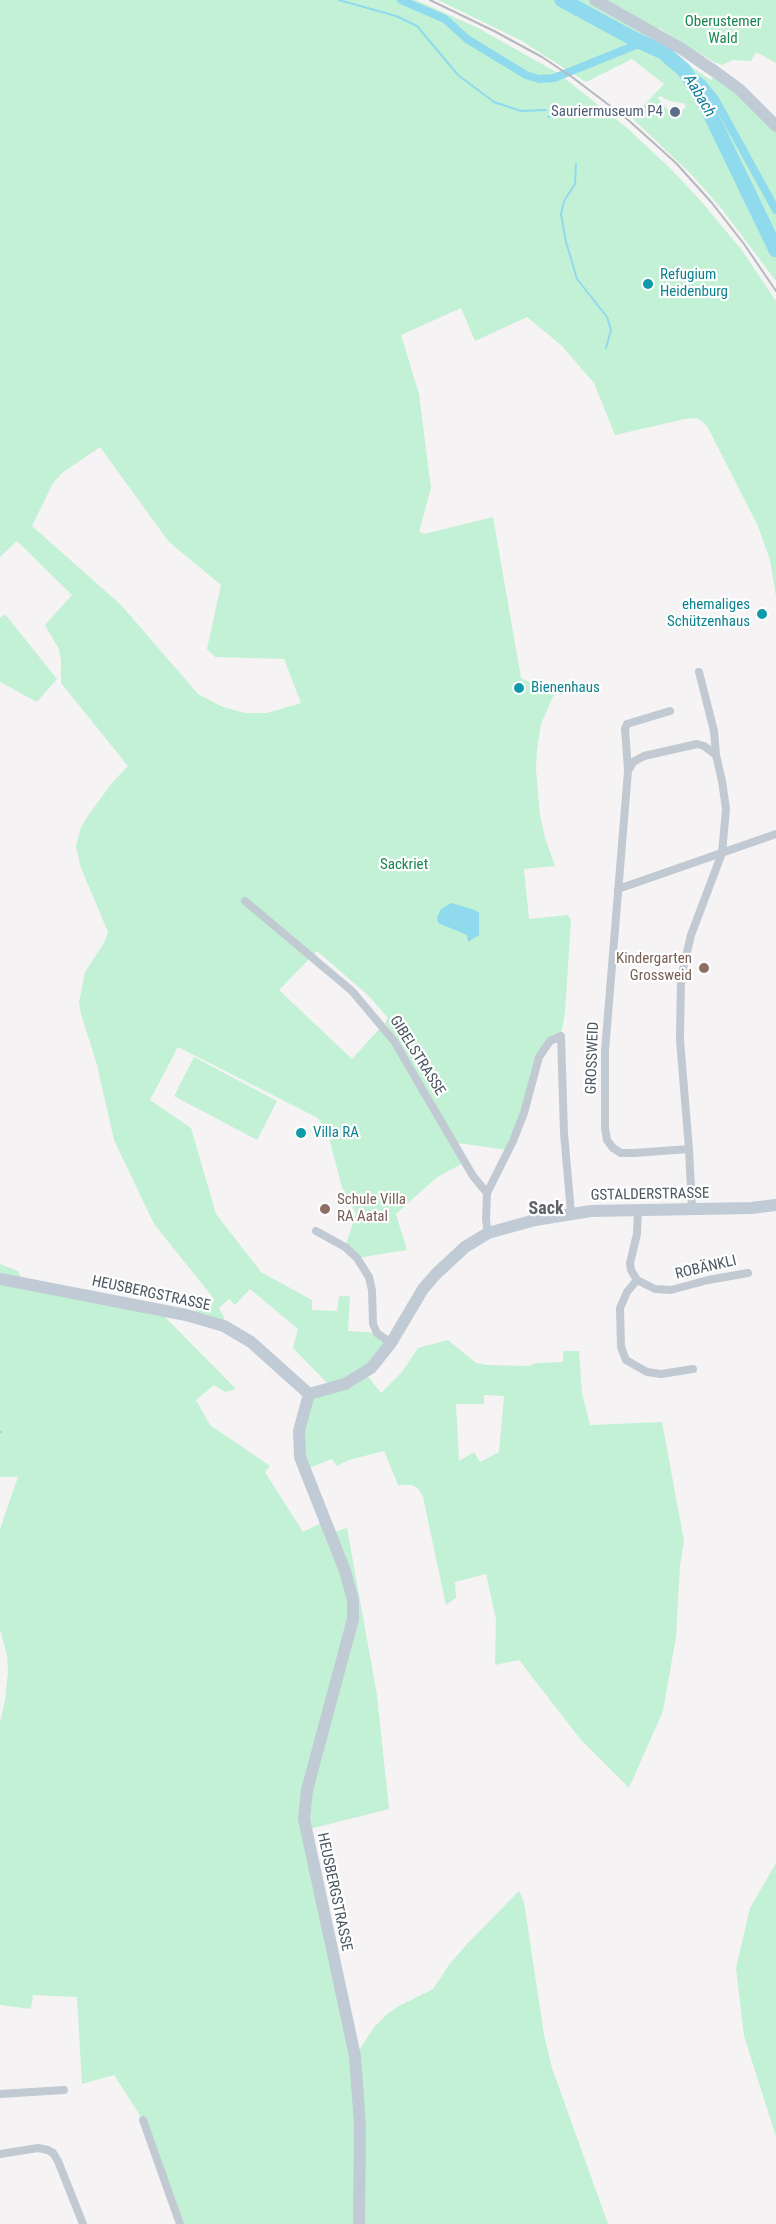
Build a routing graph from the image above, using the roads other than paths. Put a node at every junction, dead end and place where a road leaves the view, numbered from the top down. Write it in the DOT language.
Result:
graph roads {
  1 [pos="596,0"];
  2 [pos="776,126"];
  3 [pos="699,672"];
  4 [pos="669,711"];
  5 [pos="716,755"];
  6 [pos="628,771"];
  7 [pos="776,834"];
  8 [pos="722,853"];
  9 [pos="618,889"];
  10 [pos="245,901"];
  11 [pos="689,1149"];
  12 [pos="487,1193"];
  13 [pos="776,1205"];
  14 [pos="692,1208"];
  15 [pos="638,1209"];
  16 [pos="571,1213"];
  17 [pos="316,1231"];
  18 [pos="488,1233"];
  19 [pos="748,1273"];
  20 [pos="0,1279"];
  21 [pos="637,1280"];
  22 [pos="391,1343"];
  23 [pos="693,1369"];
  24 [pos="309,1394"];
  25 [pos="64,2090"];
  26 [pos="0,2094"];
  27 [pos="143,2120"];
  28 [pos="0,2154"];
  29 [pos="83,2224"];
  30 [pos="180,2224"];
  31 [pos="358,2224"];
  1 -- 2 [label="street"];
  3 -- 5 [label="street"];
  4 -- 6 [label="street, GROSSWEID"];
  5 -- 6 [label="street"];
  5 -- 8 [label="street"];
  6 -- 9 [label="street, GROSSWEID"];
  7 -- 8 [label="street"];
  8 -- 9 [label="street"];
  8 -- 11 [label="street"];
  9 -- 11 [label="street, GROSSWEID"];
  10 -- 12 [label="street, GIBELSTRASSE"];
  11 -- 14 [label="street"];
  12 -- 16 [label="street"];
  12 -- 18 [label="street"];
  13 -- 14 [label="street, GSTALDERSTRASSE"];
  14 -- 15 [label="street, GSTALDERSTRASSE"];
  15 -- 16 [label="street, GSTALDERSTRASSE"];
  15 -- 21 [label="street"];
  16 -- 18 [label="street, GSTALDERSTRASSE"];
  17 -- 22 [label="street"];
  18 -- 22 [label="street, GSTALDERSTRASSE"];
  19 -- 21 [label="street, ROBÄNKLI"];
  20 -- 24 [label="street, HEUSBERGSTRASSE"];
  21 -- 23 [label="street"];
  22 -- 24 [label="street, GSTALDERSTRASSE"];
  24 -- 31 [label="street, HEUSBERGSTRASSE"];
  25 -- 26 [label="street"];
  27 -- 30 [label="street"];
  28 -- 29 [label="street"];
}
